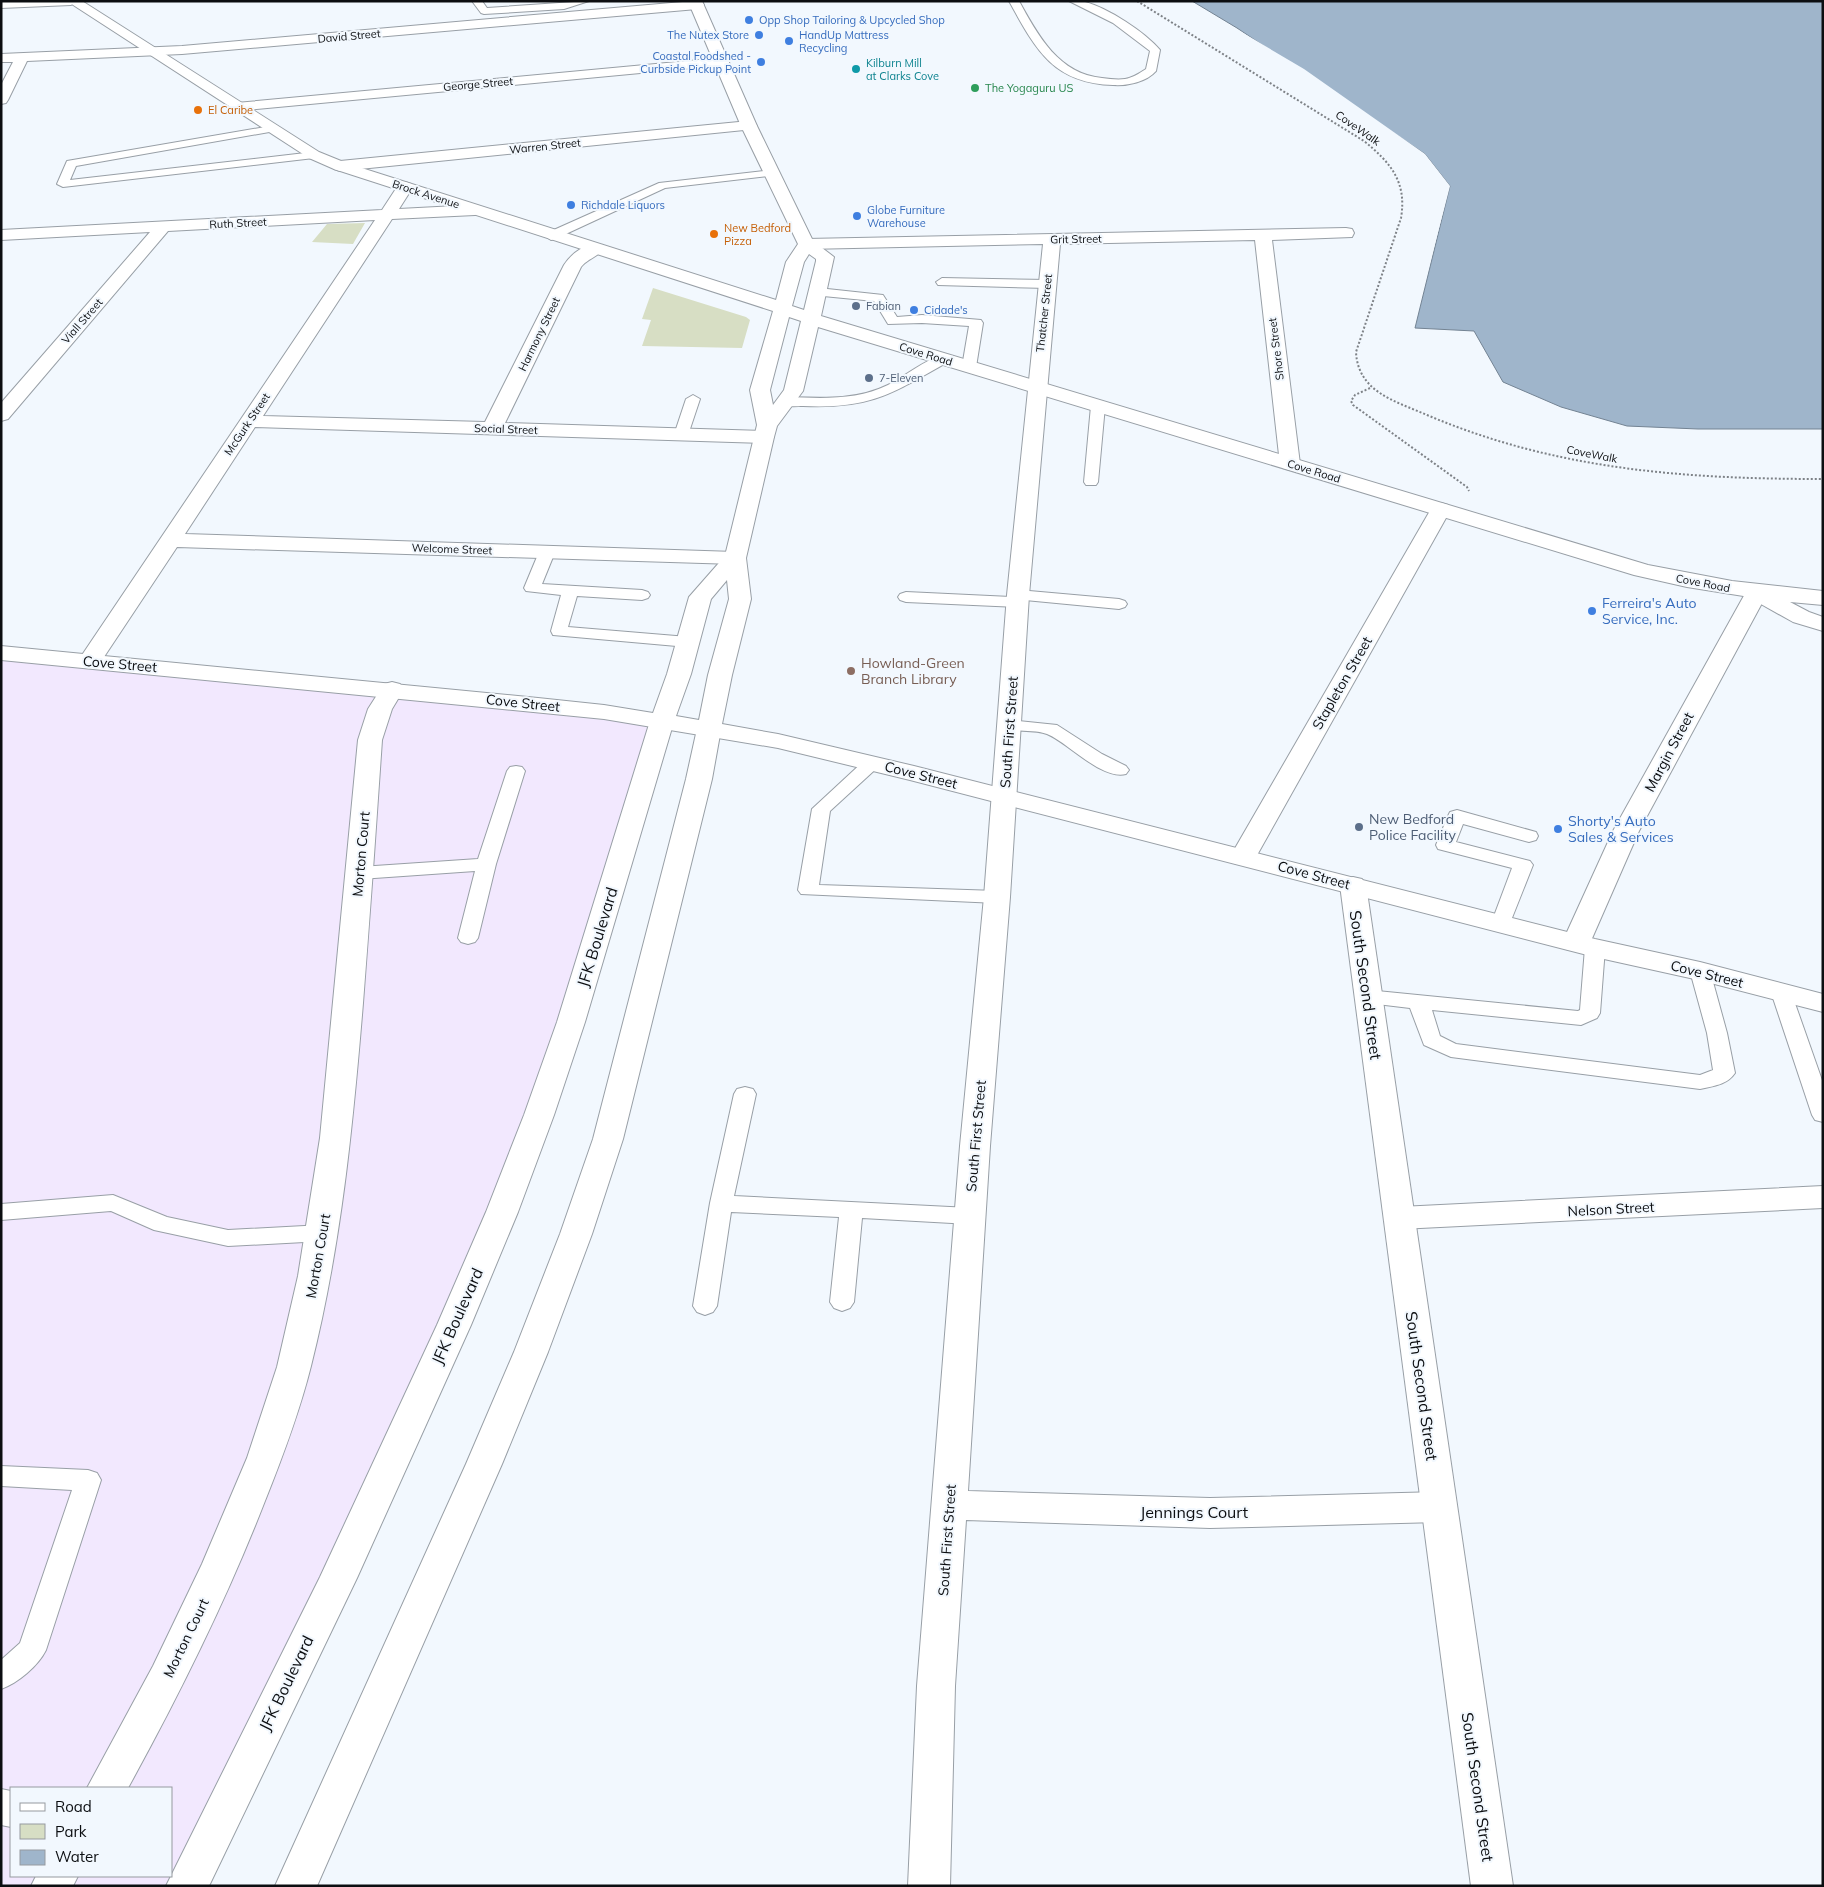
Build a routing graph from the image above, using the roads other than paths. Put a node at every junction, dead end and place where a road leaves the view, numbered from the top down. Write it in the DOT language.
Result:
graph roads {
  1 [pos="72,1"];
  2 [pos="477,1"];
  3 [pos="584,1"];
  4 [pos="1014,1"];
  5 [pos="1074,1"];
  6 [pos="696,3"];
  7 [pos="1,4"];
  8 [pos="149,52"];
  9 [pos="22,57"];
  10 [pos="1,58"];
  11 [pos="720,62"];
  12 [pos="1,100"];
  13 [pos="236,107"];
  14 [pos="749,126"];
  15 [pos="271,129"];
  16 [pos="314,155"];
  17 [pos="340,166"];
  18 [pos="772,173"];
  19 [pos="405,187"];
  20 [pos="475,210"];
  21 [pos="386,215"];
  22 [pos="163,227"];
  23 [pos="1346,233"];
  24 [pos="1,235"];
  25 [pos="1263,235"];
  26 [pos="551,236"];
  27 [pos="1052,239"];
  28 [pos="806,244"];
  29 [pos="595,250"];
  30 [pos="942,282"];
  31 [pos="1048,284"];
  32 [pos="818,292"];
  33 [pos="783,309"];
  34 [pos="811,318"];
  35 [pos="943,359"];
  36 [pos="969,367"];
  37 [pos="1037,387"];
  38 [pos="693,399"];
  39 [pos="785,401"];
  40 [pos="1098,406"];
  41 [pos="1,415"];
  42 [pos="249,421"];
  43 [pos="492,429"];
  44 [pos="765,431"];
  45 [pos="681,435"];
  46 [pos="1290,464"];
  47 [pos="1091,482"];
  48 [pos="1441,509"];
  49 [pos="169,540"];
  50 [pos="547,552"];
  51 [pos="735,558"];
  52 [pos="570,591"];
  53 [pos="1757,592"];
  54 [pos="642,595"];
  55 [pos="906,597"];
  56 [pos="1018,598"];
  57 [pos="1823,598"];
  58 [pos="1119,604"];
  59 [pos="1823,624"];
  60 [pos="688,642"];
  61 [pos="1,653"];
  62 [pos="90,661"];
  63 [pos="392,689"];
  64 [pos="662,721"];
  65 [pos="1010,725"];
  66 [pos="709,728"];
  67 [pos="872,763"];
  68 [pos="1120,770"];
  69 [pos="516,771"];
  70 [pos="1004,796"];
  71 [pos="1529,836"];
  72 [pos="1243,857"];
  73 [pos="486,864"];
  74 [pos="360,873"];
  75 [pos="1353,886"];
  76 [pos="997,897"];
  77 [pos="1501,924"];
  78 [pos="468,938"];
  79 [pos="1586,945"];
  80 [pos="1700,971"];
  81 [pos="1781,992"];
  82 [pos="1367,997"];
  83 [pos="1419,1002"];
  84 [pos="1823,1003"];
  85 [pos="745,1094"];
  86 [pos="1823,1115"];
  87 [pos="1823,1196"];
  88 [pos="721,1203"];
  89 [pos="851,1210"];
  90 [pos="1,1212"];
  91 [pos="970,1216"];
  92 [pos="1400,1218"];
  93 [pos="322,1234"];
  94 [pos="842,1302"];
  95 [pos="705,1306"];
  96 [pos="1,1476"];
  97 [pos="949,1505"];
  98 [pos="1439,1507"];
  99 [pos="1,1676"];
  100 [pos="108,1787"];
  101 [pos="187,1886"];
  102 [pos="296,1886"];
  103 [pos="929,1886"];
  104 [pos="1492,1886"];
  1 -- 7 [label="street"];
  1 -- 8 [label="street, Brock Avenue"];
  2 -- 3 [label="lane"];
  4 -- 5 [label="lane"];
  6 -- 8 [label="street, David Street"];
  6 -- 11 [label="street"];
  8 -- 9 [label="street, David Street"];
  8 -- 13 [label="street, Brock Avenue"];
  9 -- 10 [label="street, David Street"];
  9 -- 12 [label="street"];
  11 -- 13 [label="street, George Street"];
  11 -- 14 [label="street"];
  13 -- 15 [label="street, Brock Avenue"];
  14 -- 17 [label="street, Warren Street"];
  14 -- 18 [label="street"];
  15 -- 16 [label="street, Brock Avenue"];
  15 -- 16 [label="lane"];
  16 -- 17 [label="street, Brock Avenue"];
  17 -- 19 [label="street, Brock Avenue"];
  18 -- 26 [label="lane"];
  18 -- 28 [label="street"];
  19 -- 20 [label="street, Brock Avenue"];
  19 -- 21 [label="street, McGurk Street"];
  20 -- 21 [label="street, Ruth Street"];
  20 -- 26 [label="street, Brock Avenue"];
  21 -- 22 [label="street, Ruth Street"];
  21 -- 42 [label="street, McGurk Street"];
  22 -- 24 [label="street, Ruth Street"];
  22 -- 41 [label="street, Viall Street"];
  23 -- 25 [label="street, Grit Street"];
  25 -- 27 [label="street, Grit Street"];
  25 -- 46 [label="street, Shore Street"];
  26 -- 29 [label="street, Brock Avenue"];
  27 -- 28 [label="street, Grit Street"];
  27 -- 31 [label="street, Thatcher Street"];
  28 -- 32 [label="street"];
  28 -- 33 [label="street"];
  29 -- 33 [label="street, Brock Avenue"];
  29 -- 43 [label="street, Harmony Street"];
  30 -- 31 [label="lane"];
  31 -- 37 [label="street, Thatcher Street"];
  32 -- 34 [label="street"];
  32 -- 36 [label="lane"];
  33 -- 34 [label="street, Brock Avenue"];
  33 -- 44 [label="street"];
  34 -- 35 [label="street, Cove Road"];
  34 -- 39 [label="street"];
  35 -- 36 [label="street, Cove Road"];
  35 -- 39 [label="lane"];
  36 -- 37 [label="street, Cove Road"];
  37 -- 40 [label="street, Cove Road"];
  37 -- 56 [label="street, South First Street"];
  38 -- 45 [label="lane"];
  39 -- 44 [label="street"];
  40 -- 46 [label="street, Cove Road"];
  40 -- 47 [label="lane"];
  42 -- 43 [label="street, Social Street"];
  42 -- 49 [label="street, McGurk Street"];
  43 -- 45 [label="street, Social Street"];
  44 -- 45 [label="street, Social Street"];
  44 -- 51 [label="street"];
  46 -- 48 [label="street, Cove Road"];
  48 -- 53 [label="street, Cove Road"];
  48 -- 72 [label="street, Stapleton Street"];
  49 -- 50 [label="street, Welcome Street"];
  49 -- 62 [label="street, McGurk Street"];
  50 -- 51 [label="street, Welcome Street"];
  50 -- 52 [label="lane"];
  51 -- 60 [label="street, JFK Boulevard"];
  51 -- 66 [label="street"];
  52 -- 54 [label="lane"];
  52 -- 60 [label="lane"];
  53 -- 57 [label="street, Cove Road"];
  53 -- 59 [label="street"];
  53 -- 79 [label="street, Margin Street"];
  55 -- 56 [label="lane"];
  56 -- 58 [label="lane"];
  56 -- 65 [label="street, South First Street"];
  60 -- 64 [label="street, JFK Boulevard"];
  61 -- 62 [label="street, Cove Street"];
  62 -- 63 [label="street, Cove Street"];
  63 -- 64 [label="street, Cove Street"];
  63 -- 74 [label="street, Morton Court"];
  64 -- 66 [label="street, Cove Street"];
  64 -- 101 [label="street, JFK Boulevard"];
  65 -- 68 [label="lane"];
  65 -- 70 [label="street, South First Street"];
  66 -- 67 [label="street, Cove Street"];
  66 -- 102 [label="street"];
  67 -- 70 [label="street, Cove Street"];
  67 -- 76 [label="lane"];
  69 -- 73 [label="lane"];
  70 -- 72 [label="street, Cove Street"];
  70 -- 76 [label="street, South First Street"];
  71 -- 77 [label="lane"];
  72 -- 75 [label="street, Cove Street"];
  73 -- 74 [label="lane"];
  73 -- 78 [label="lane"];
  74 -- 93 [label="street, Morton Court"];
  75 -- 77 [label="street, Cove Street"];
  75 -- 82 [label="street, South Second Street"];
  76 -- 91 [label="street, South First Street"];
  77 -- 79 [label="street, Cove Street"];
  79 -- 80 [label="street, Cove Street"];
  79 -- 83 [label="lane"];
  80 -- 81 [label="street, Cove Street"];
  80 -- 83 [label="lane"];
  81 -- 84 [label="street, Cove Street"];
  81 -- 86 [label="lane"];
  82 -- 83 [label="lane"];
  82 -- 92 [label="street, South Second Street"];
  85 -- 88 [label="lane"];
  87 -- 92 [label="street, Nelson Street"];
  88 -- 89 [label="lane"];
  88 -- 95 [label="lane"];
  89 -- 91 [label="lane"];
  89 -- 94 [label="lane"];
  90 -- 93 [label="lane"];
  91 -- 97 [label="street, South First Street"];
  92 -- 98 [label="street, South Second Street"];
  93 -- 100 [label="street, Morton Court"];
  96 -- 99 [label="lane"];
  97 -- 98 [label="street, Jennings Court"];
  97 -- 103 [label="street, South First Street"];
  98 -- 104 [label="street, South Second Street"];
}
